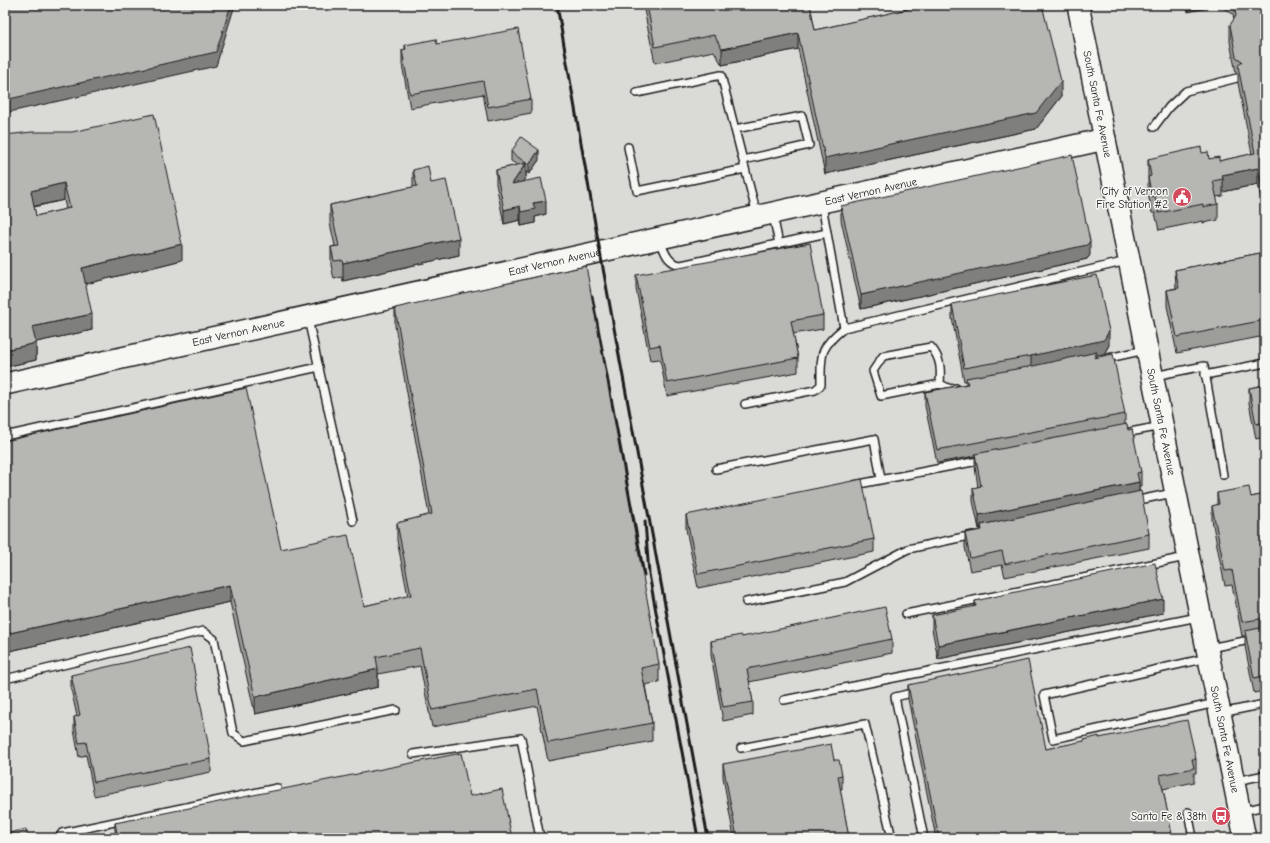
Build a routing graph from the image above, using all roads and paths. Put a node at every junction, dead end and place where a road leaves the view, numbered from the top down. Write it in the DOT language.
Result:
graph roads {
  1 [pos="1078,5"];
  2 [pos="1237,78"];
  3 [pos="637,93"];
  4 [pos="1154,127"];
  5 [pos="735,129"];
  6 [pos="1105,139"];
  7 [pos="628,148"];
  8 [pos="743,160"];
  9 [pos="745,169"];
  10 [pos="822,203"];
  11 [pos="765,215"];
  12 [pos="827,233"];
  13 [pos="660,238"];
  14 [pos="779,244"];
  15 [pos="1129,261"];
  16 [pos="308,317"];
  17 [pos="844,328"];
  18 [pos="1147,350"];
  19 [pos="1097,361"];
  20 [pos="1265,363"];
  21 [pos="319,367"];
  22 [pos="1205,375"];
  23 [pos="1153,376"];
  24 [pos="5,384"];
  25 [pos="940,384"];
  26 [pos="964,386"];
  27 [pos="745,404"];
  28 [pos="1162,426"];
  29 [pos="1115,435"];
  30 [pos="5,436"];
  31 [pos="990,458"];
  32 [pos="716,469"];
  33 [pos="1223,475"];
  34 [pos="881,479"];
  35 [pos="845,486"];
  36 [pos="1175,493"];
  37 [pos="1130,502"];
  38 [pos="353,521"];
  39 [pos="985,533"];
  40 [pos="1188,557"];
  41 [pos="746,602"];
  42 [pos="906,614"];
  43 [pos="1200,616"];
  44 [pos="1265,637"];
  45 [pos="1208,653"];
  46 [pos="5,679"];
  47 [pos="925,690"];
  48 [pos="784,700"];
  49 [pos="1265,704"];
  50 [pos="1219,708"];
  51 [pos="396,710"];
  52 [pos="741,748"];
  53 [pos="414,754"];
  54 [pos="1265,775"];
  55 [pos="1233,782"];
  56 [pos="277,788"];
  57 [pos="1265,806"];
  58 [pos="1239,811"];
  59 [pos="1188,812"];
  60 [pos="59,838"];
  61 [pos="540,838"];
  62 [pos="892,838"];
  63 [pos="924,838"];
  64 [pos="1193,838"];
  65 [pos="1245,838"];
  1 -- 6 [label="street, South Santa Fe Avenue"];
  2 -- 4 [label="lane"];
  3 -- 5 [label="lane"];
  5 -- 8 [label="lane"];
  5 -- 8 [label="lane"];
  6 -- 10 [label="street, East Vernon Avenue"];
  6 -- 15 [label="street, South Santa Fe Avenue"];
  7 -- 9 [label="lane"];
  8 -- 9 [label="lane"];
  9 -- 11 [label="lane"];
  10 -- 11 [label="street, East Vernon Avenue"];
  10 -- 12 [label="lane"];
  11 -- 13 [label="street, East Vernon Avenue"];
  11 -- 14 [label="lane"];
  12 -- 14 [label="lane"];
  12 -- 17 [label="lane"];
  13 -- 14 [label="lane"];
  13 -- 16 [label="street, East Vernon Avenue"];
  15 -- 17 [label="lane"];
  15 -- 18 [label="street, South Santa Fe Avenue"];
  16 -- 21 [label="lane"];
  16 -- 24 [label="street, East Vernon Avenue"];
  17 -- 27 [label="lane"];
  18 -- 19 [label="lane"];
  18 -- 23 [label="street, South Santa Fe Avenue"];
  20 -- 22 [label="lane"];
  21 -- 30 [label="lane"];
  21 -- 38 [label="lane"];
  22 -- 23 [label="lane"];
  22 -- 33 [label="lane"];
  23 -- 28 [label="street, South Santa Fe Avenue"];
  25 -- 25 [label="lane"];
  25 -- 26 [label="lane"];
  28 -- 29 [label="lane"];
  28 -- 36 [label="street, South Santa Fe Avenue"];
  31 -- 34 [label="lane"];
  32 -- 34 [label="lane"];
  34 -- 35 [label="lane"];
  36 -- 37 [label="lane"];
  36 -- 40 [label="street, South Santa Fe Avenue"];
  39 -- 41 [label="lane"];
  40 -- 42 [label="lane"];
  40 -- 43 [label="street, South Santa Fe Avenue"];
  43 -- 45 [label="street, South Santa Fe Avenue"];
  43 -- 48 [label="lane"];
  44 -- 45 [label="lane"];
  45 -- 50 [label="street, South Santa Fe Avenue"];
  45 -- 50 [label="lane"];
  46 -- 51 [label="lane"];
  47 -- 63 [label="lane"];
  49 -- 50 [label="lane"];
  50 -- 55 [label="street, South Santa Fe Avenue"];
  52 -- 62 [label="lane"];
  53 -- 61 [label="lane"];
  54 -- 55 [label="lane"];
  55 -- 58 [label="street, South Santa Fe Avenue"];
  56 -- 60 [label="lane"];
  57 -- 58 [label="lane"];
  58 -- 65 [label="street, South Santa Fe Avenue"];
  59 -- 64 [label="lane"];
}
